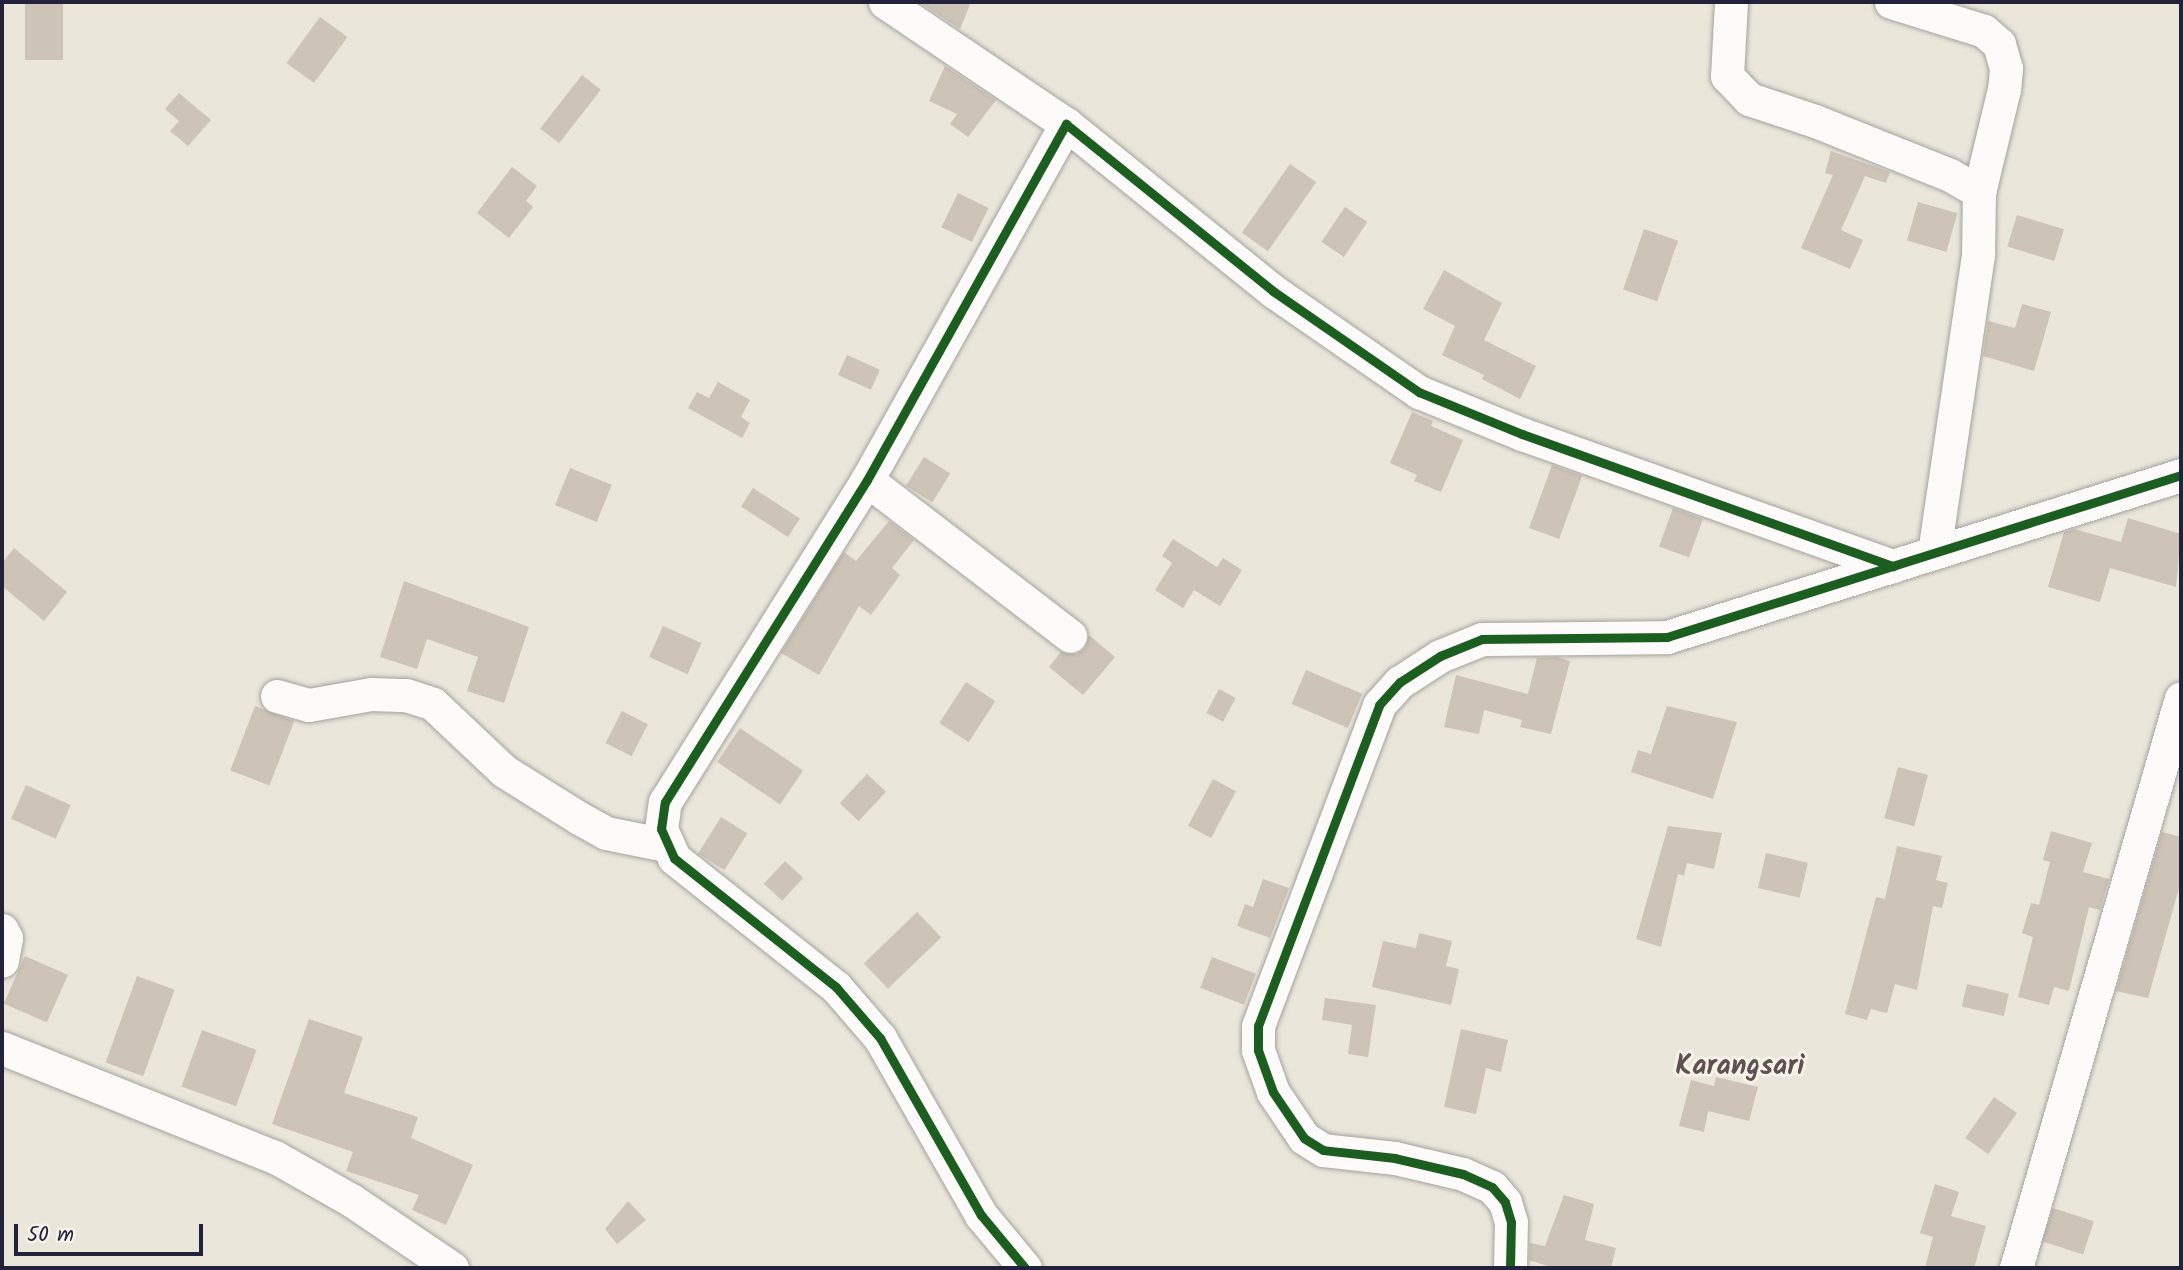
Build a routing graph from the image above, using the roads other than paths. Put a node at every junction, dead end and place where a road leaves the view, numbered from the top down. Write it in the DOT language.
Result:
graph roads {
  1 [pos="886,2"];
  2 [pos="1731,2"];
  3 [pos="1891,2"];
  4 [pos="1066,124"];
  5 [pos="1979,192"];
  6 [pos="2181,475"];
  7 [pos="867,480"];
  8 [pos="1934,553"];
  9 [pos="1893,566"];
  10 [pos="1070,636"];
  11 [pos="277,696"];
  12 [pos="2181,698"];
  13 [pos="666,845"];
  14 [pos="2,930"];
  15 [pos="2,961"];
  16 [pos="2,1048"];
  17 [pos="452,1268"];
  18 [pos="1025,1268"];
  19 [pos="1510,1268"];
  20 [pos="2016,1268"];
  1 -- 4 [label="street"];
  2 -- 5 [label="street"];
  3 -- 5 [label="street"];
  4 -- 7 [label="street"];
  4 -- 9 [label="street"];
  5 -- 8 [label="street"];
  6 -- 8 [label="street"];
  7 -- 10 [label="street"];
  7 -- 13 [label="street"];
  8 -- 9 [label="street"];
  9 -- 19 [label="street"];
  11 -- 13 [label="street"];
  12 -- 20 [label="street"];
  13 -- 18 [label="street"];
  14 -- 15 [label="street"];
  16 -- 17 [label="street"];
}
